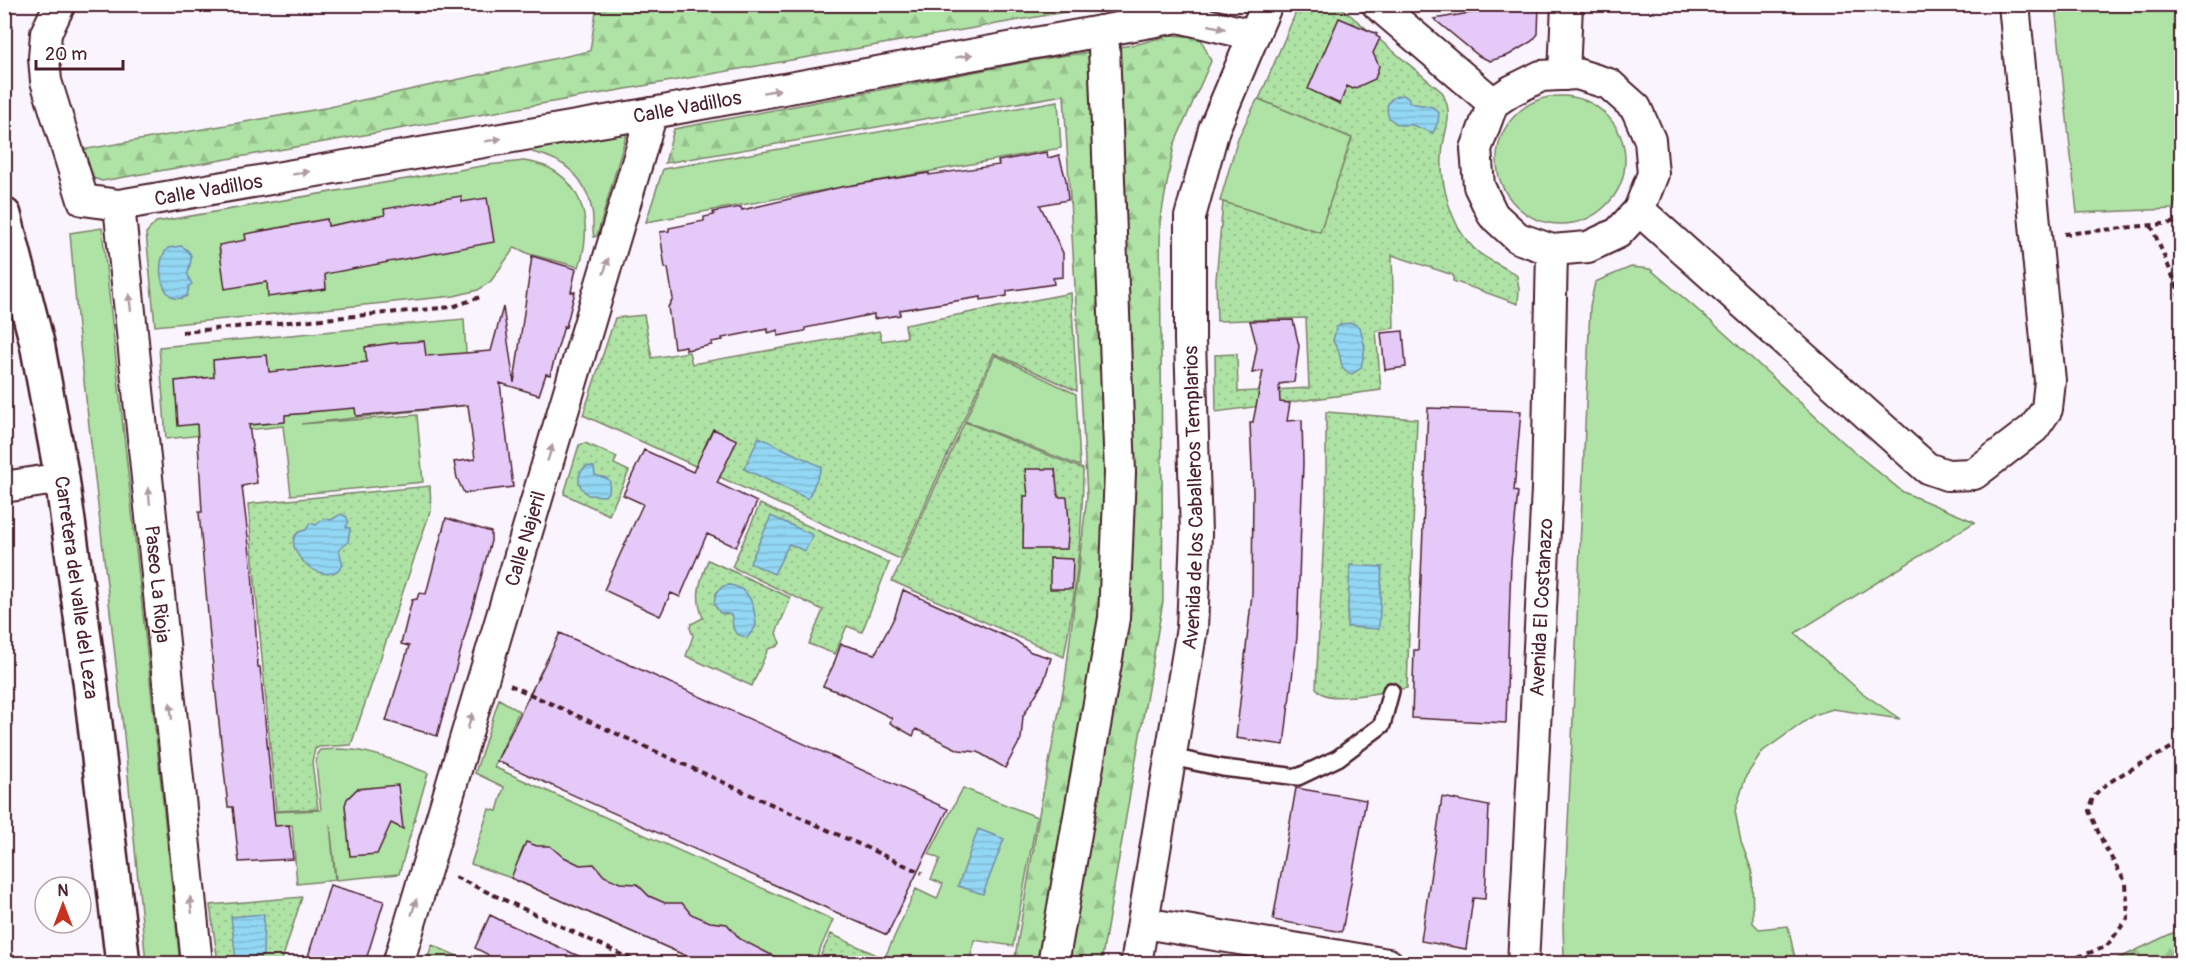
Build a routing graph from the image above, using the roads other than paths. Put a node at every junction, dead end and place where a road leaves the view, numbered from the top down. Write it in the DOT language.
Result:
graph roads {
  1 [pos="60,4"];
  2 [pos="1267,4"];
  3 [pos="1377,4"];
  4 [pos="1567,4"];
  5 [pos="2014,4"];
  6 [pos="1101,31"];
  7 [pos="1253,35"];
  8 [pos="1564,75"];
  9 [pos="1493,103"];
  10 [pos="652,113"];
  11 [pos="120,205"];
  12 [pos="1639,210"];
  13 [pos="4,215"];
  14 [pos="1552,250"];
  15 [pos="62,478"];
  16 [pos="4,487"];
  17 [pos="1391,691"];
  18 [pos="1171,757"];
  19 [pos="1144,923"];
  20 [pos="123,963"];
  21 [pos="197,963"];
  22 [pos="398,963"];
  23 [pos="1053,963"];
  24 [pos="1136,963"];
  25 [pos="1388,963"];
  26 [pos="1523,963"];
  1 -- 11 [label="street, Calle Vadillos"];
  2 -- 7 [label="street, Avenida de los Caballeros Templarios"];
  3 -- 9 [label="street"];
  4 -- 8 [label="street"];
  5 -- 12 [label="street"];
  6 -- 7 [label="street, Calle Vadillos, one-way"];
  10 -- 6 [label="street, Calle Vadillos, one-way"];
  6 -- 23 [label="street"];
  7 -- 18 [label="street, Avenida de los Caballeros Templarios"];
  8 -- 9 [label="street"];
  8 -- 12 [label="street"];
  9 -- 14 [label="street"];
  11 -- 10 [label="street, Calle Vadillos, one-way"];
  22 -- 10 [label="street, Calle Najeril, one-way"];
  21 -- 11 [label="street, Paseo La Rioja, one-way"];
  12 -- 14 [label="street"];
  13 -- 15 [label="main road, Carretera del valle del Leza"];
  14 -- 26 [label="street, Avenida El Costanazo"];
  15 -- 16 [label="street"];
  15 -- 20 [label="main road, Carretera del valle del Leza"];
  17 -- 18 [label="lane"];
  18 -- 19 [label="street, Avenida de los Caballeros Templarios"];
  19 -- 24 [label="street, Avenida de los Caballeros Templarios"];
  19 -- 25 [label="street"];
}
